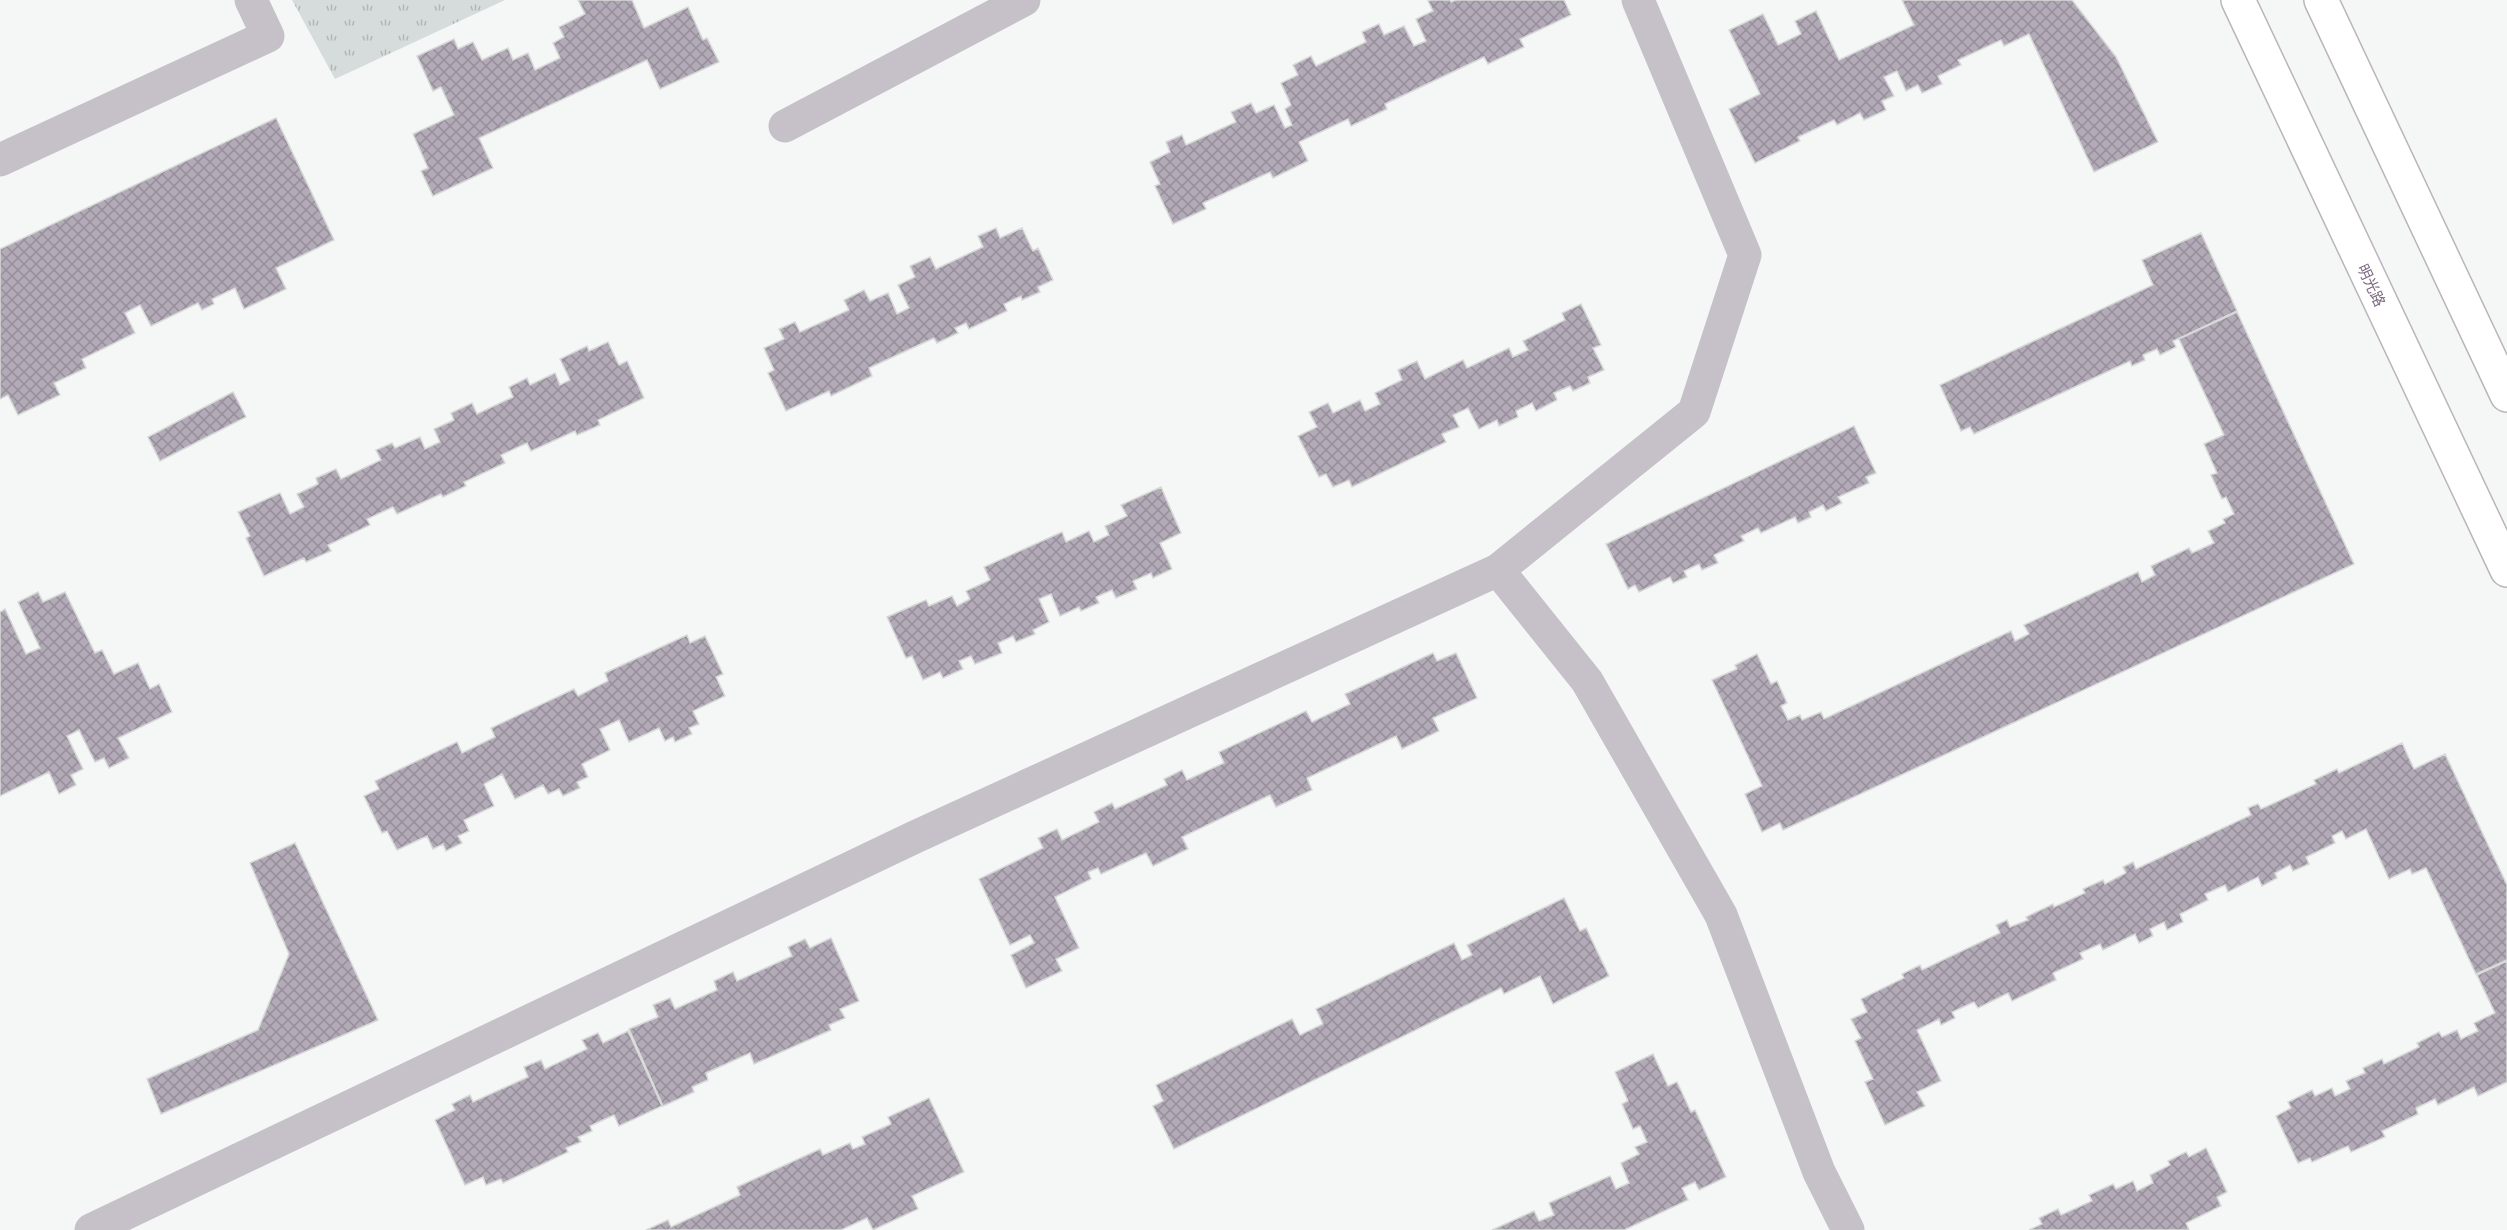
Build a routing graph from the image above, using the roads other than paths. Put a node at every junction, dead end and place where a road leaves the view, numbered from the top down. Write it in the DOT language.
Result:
graph roads {
  1 [pos="251,0"];
  2 [pos="1024,0"];
  3 [pos="1638,0"];
  4 [pos="2238,0"];
  5 [pos="2321,0"];
  6 [pos="785,126"];
  7 [pos="0,159"];
  8 [pos="2507,395"];
  9 [pos="1498,570"];
  10 [pos="2507,570"];
  11 [pos="91,1230"];
  12 [pos="1848,1230"];
  1 -- 7 [label="street"];
  2 -- 6 [label="street"];
  3 -- 9 [label="street"];
  4 -- 10 [label="main road, 明光路"];
  5 -- 8 [label="main road"];
  9 -- 11 [label="street"];
  9 -- 12 [label="street"];
}
